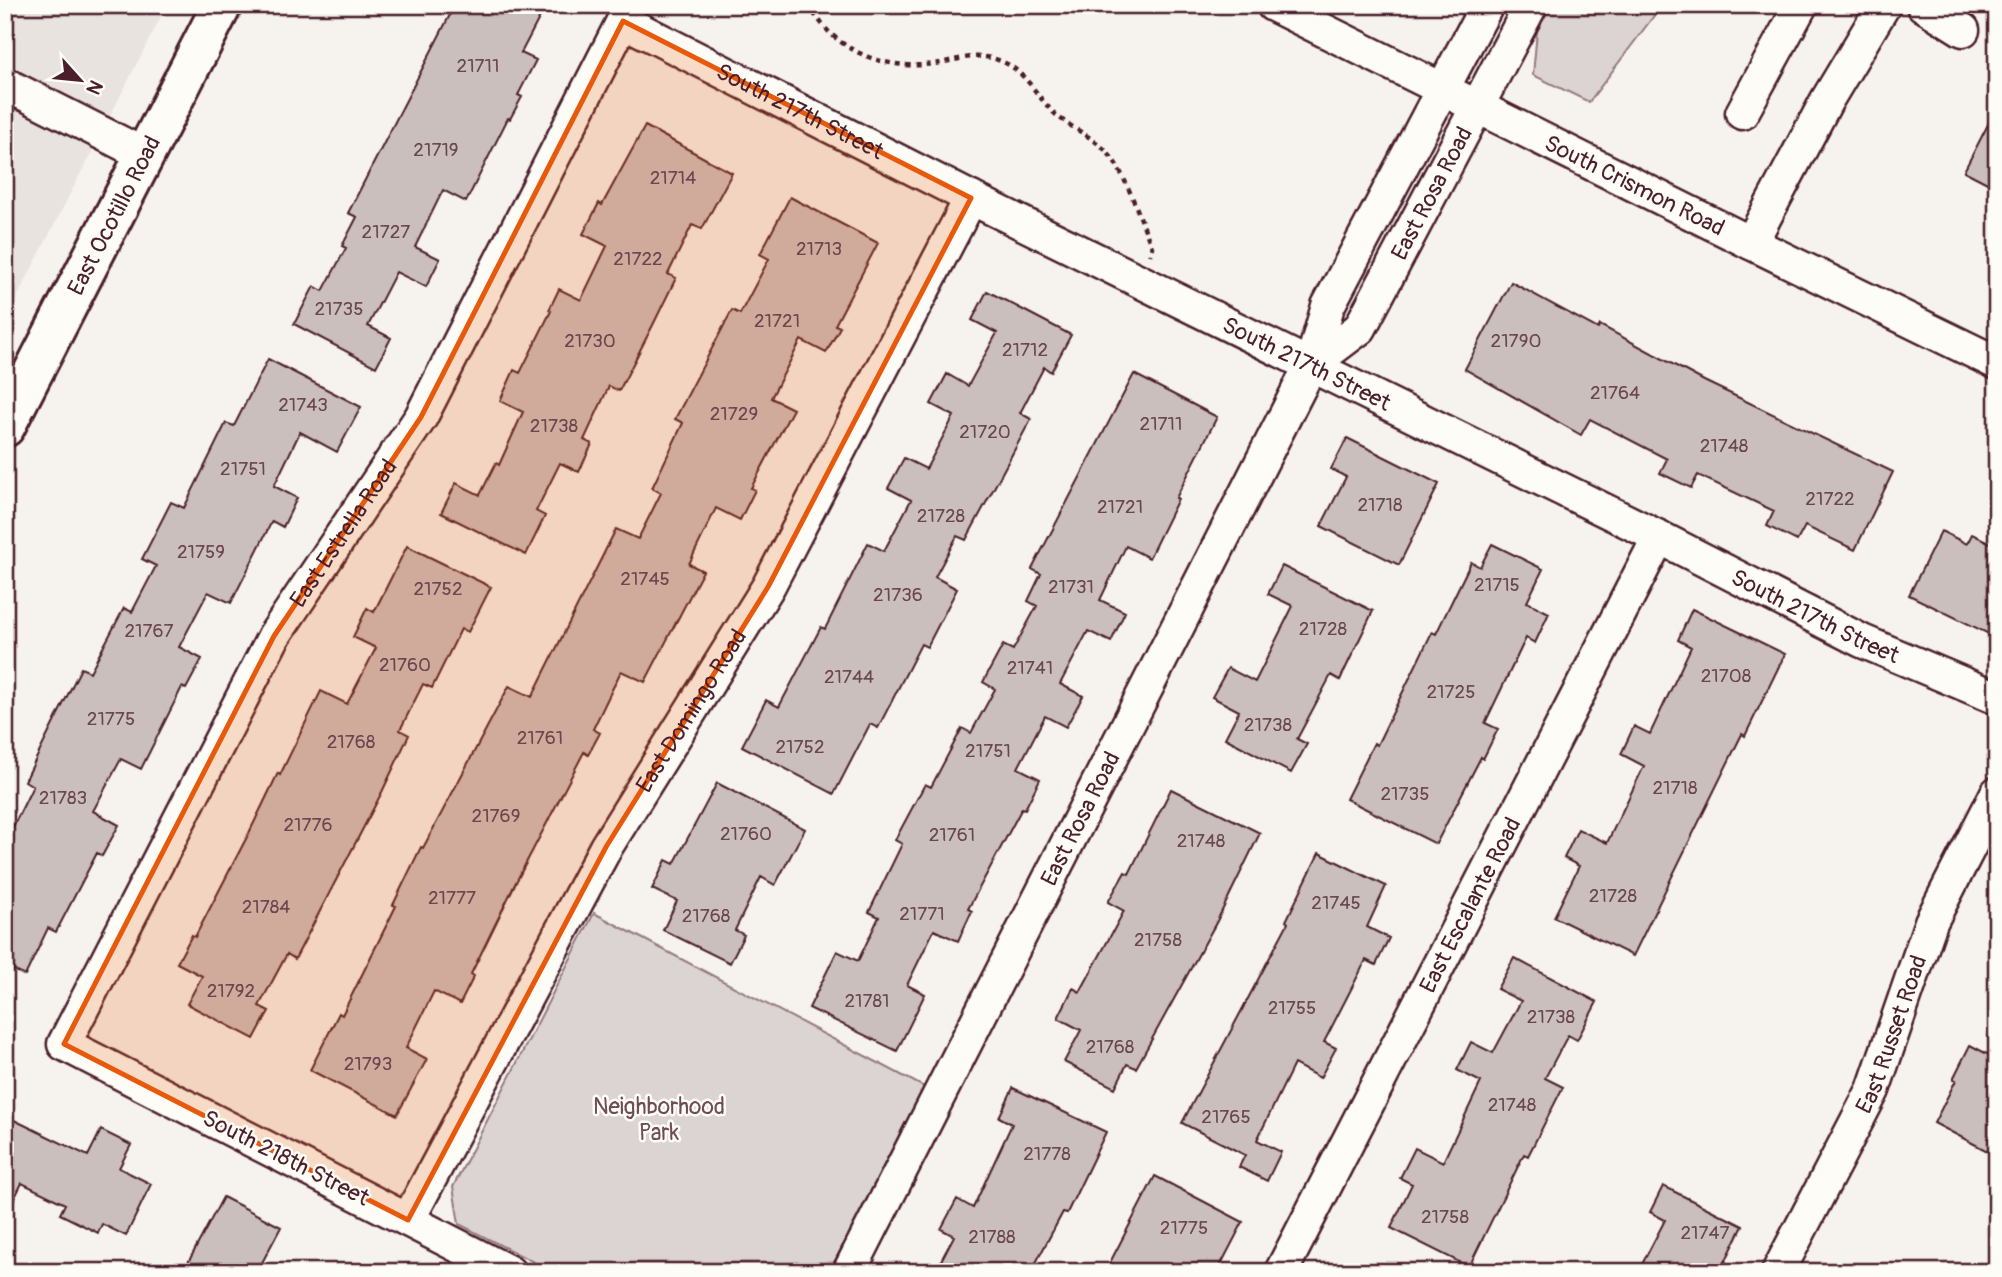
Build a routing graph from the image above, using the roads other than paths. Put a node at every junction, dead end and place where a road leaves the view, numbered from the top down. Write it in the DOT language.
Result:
graph roads {
  1 [pos="222,5"];
  2 [pos="1273,5"];
  3 [pos="1487,5"];
  4 [pos="1531,5"];
  5 [pos="1801,5"];
  6 [pos="1884,5"];
  7 [pos="1923,5"];
  8 [pos="623,21"];
  9 [pos="1963,30"];
  10 [pos="6,85"];
  11 [pos="1443,89"];
  12 [pos="1476,106"];
  13 [pos="1742,113"];
  14 [pos="145,155"];
  15 [pos="971,198"];
  16 [pos="1751,243"];
  17 [pos="1997,363"];
  18 [pos="1311,366"];
  19 [pos="5,427"];
  20 [pos="1659,537"];
  21 [pos="1997,698"];
  22 [pos="1997,793"];
  23 [pos="64,1044"];
  24 [pos="408,1220"];
  25 [pos="509,1272"];
  26 [pos="849,1272"];
  27 [pos="1281,1272"];
  28 [pos="1778,1272"];
  1 -- 14 [label="main road, East Ocotillo Road"];
  2 -- 11 [label="street, South Crismon Road"];
  3 -- 11 [label="street, East Rosa Road"];
  4 -- 12 [label="street, East Rosa Road"];
  5 -- 13 [label="street"];
  6 -- 16 [label="street"];
  7 -- 9 [label="street"];
  8 -- 15 [label="street, South 217th Street"];
  8 -- 23 [label="street, East Estrella Road"];
  10 -- 14 [label="street"];
  11 -- 12 [label="street, South Crismon Road"];
  11 -- 18 [label="street, East Rosa Road"];
  12 -- 16 [label="street, South Crismon Road"];
  12 -- 18 [label="street, East Rosa Road"];
  14 -- 19 [label="main road, East Ocotillo Road"];
  15 -- 18 [label="street, South 217th Street"];
  15 -- 24 [label="street, East Domingo Road"];
  16 -- 17 [label="street, South Crismon Road"];
  18 -- 20 [label="street, South 217th Street"];
  18 -- 26 [label="street, East Rosa Road"];
  20 -- 21 [label="street, South 217th Street"];
  20 -- 27 [label="street, East Escalante Road"];
  22 -- 28 [label="street, East Russet Road"];
  23 -- 24 [label="street, South 218th Street"];
  24 -- 25 [label="street, South 218th Street"];
}
